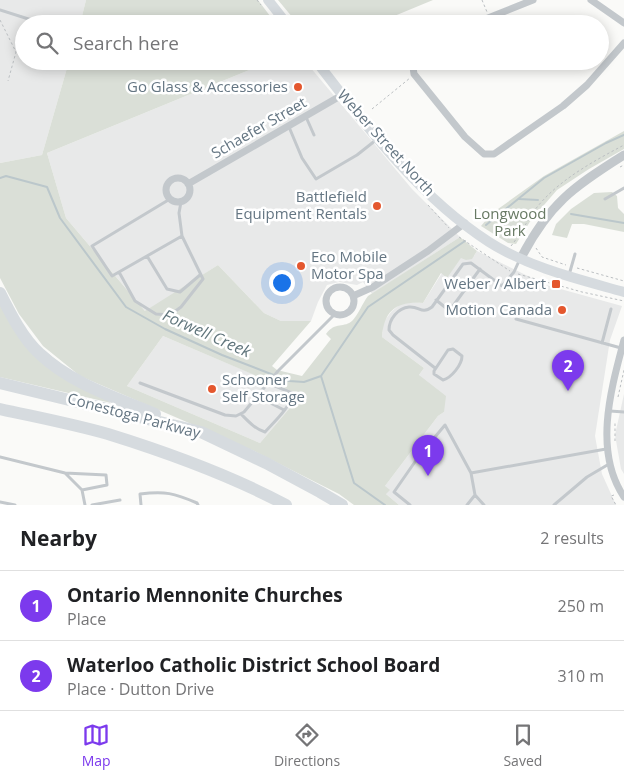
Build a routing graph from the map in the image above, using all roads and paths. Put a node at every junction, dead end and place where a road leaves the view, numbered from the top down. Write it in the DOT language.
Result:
graph roads {
  1 [pos="268,0"];
  2 [pos="482,0"];
  3 [pos="533,0"];
  4 [pos="592,0"];
  5 [pos="0,10"];
  6 [pos="16,15"];
  7 [pos="280,15"];
  8 [pos="489,15"];
  9 [pos="495,15"];
  10 [pos="0,20"];
  11 [pos="624,23"];
  12 [pos="624,43"];
  13 [pos="15,50"];
  14 [pos="15,56"];
  15 [pos="609,60"];
  16 [pos="323,70"];
  17 [pos="413,70"];
  18 [pos="600,70"];
  19 [pos="414,74"];
  20 [pos="8,81"];
  21 [pos="342,95"];
  22 [pos="372,109"];
  23 [pos="306,117"];
  24 [pos="289,127"];
  25 [pos="314,135"];
  26 [pos="378,138"];
  27 [pos="624,155"];
  28 [pos="188,184"];
  29 [pos="624,188"];
  30 [pos="170,199"];
  31 [pos="605,199"];
  32 [pos="181,202"];
  33 [pos="465,224"];
  34 [pos="457,235"];
  35 [pos="182,236"];
  36 [pos="522,239"];
  37 [pos="512,244"];
  38 [pos="538,252"];
  39 [pos="575,254"];
  40 [pos="148,256"];
  41 [pos="521,258"];
  42 [pos="540,258"];
  43 [pos="503,261"];
  44 [pos="502,264"];
  45 [pos="480,269"];
  46 [pos="509,270"];
  47 [pos="119,272"];
  48 [pos="200,275"];
  49 [pos="522,276"];
  50 [pos="569,276"];
  51 [pos="624,292"];
  52 [pos="0,293"];
  53 [pos="353,296"];
  54 [pos="436,300"];
  55 [pos="624,301"];
  56 [pos="611,309"];
  57 [pos="335,314"];
  58 [pos="516,319"];
  59 [pos="624,340"];
  60 [pos="602,343"];
  61 [pos="622,348"];
  62 [pos="621,362"];
  63 [pos="435,368"];
  64 [pos="624,370"];
  65 [pos="269,382"];
  66 [pos="0,383"];
  67 [pos="140,383"];
  68 [pos="258,396"];
  69 [pos="0,409"];
  70 [pos="284,410"];
  71 [pos="612,411"];
  72 [pos="624,412"];
  73 [pos="241,414"];
  74 [pos="202,432"];
  75 [pos="614,443"];
  76 [pos="606,449"];
  77 [pos="0,457"];
  78 [pos="610,463"];
  79 [pos="65,473"];
  80 [pos="471,473"];
  81 [pos="82,490"];
  82 [pos="616,494"];
  83 [pos="475,495"];
  84 [pos="624,497"];
  85 [pos="120,500"];
  86 [pos="0,502"];
  87 [pos="15,505"];
  88 [pos="85,505"];
  89 [pos="92,505"];
  90 [pos="141,505"];
  91 [pos="198,505"];
  92 [pos="286,505"];
  93 [pos="342,505"];
  94 [pos="410,505"];
  95 [pos="467,505"];
  96 [pos="484,505"];
  97 [pos="554,505"];
  98 [pos="616,505"];
  1 -- 7 [label="main road"];
  2 -- 8 [label="path"];
  3 -- 9 [label="street"];
  4 -- 11 [label="street"];
  5 -- 6 [label="lane"];
  10 -- 13 [label="path"];
  12 -- 15 [label="street"];
  14 -- 20 [label="path"];
  16 -- 21 [label="main road, Weber Street North"];
  17 -- 19 [label="street"];
  18 -- 19 [label="street"];
  19 -- 22 [label="path"];
  21 -- 23 [label="street, Schaefer Street"];
  21 -- 26 [label="main road, Weber Street North"];
  23 -- 24 [label="street, Schaefer Street"];
  23 -- 25 [label="lane"];
  24 -- 26 [label="lane"];
  24 -- 28 [label="street, Schaefer Street"];
  26 -- 33 [label="main road, Weber Street North"];
  27 -- 41 [label="street"];
  28 -- 30 [label="street, Schaefer Street"];
  28 -- 32 [label="street"];
  29 -- 31 [label="lane"];
  30 -- 32 [label="street"];
  30 -- 47 [label="lane"];
  32 -- 35 [label="lane"];
  33 -- 41 [label="main road, Weber Street North"];
  33 -- 53 [label="street"];
  34 -- 44 [label="path"];
  35 -- 40 [label="lane"];
  35 -- 48 [label="lane"];
  36 -- 37 [label="path"];
  38 -- 42 [label="path"];
  39 -- 50 [label="lane"];
  40 -- 47 [label="lane"];
  40 -- 48 [label="lane"];
  41 -- 45 [label="lane"];
  41 -- 50 [label="main road, Weber Street North"];
  43 -- 44 [label="path"];
  44 -- 46 [label="path"];
  45 -- 54 [label="lane"];
  45 -- 54 [label="lane"];
  47 -- 48 [label="lane"];
  49 -- 55 [label="path"];
  50 -- 51 [label="main road, Weber Street North"];
  52 -- 74 [label="highway"];
  53 -- 57 [label="street"];
  53 -- 57 [label="street"];
  54 -- 63 [label="lane"];
  56 -- 60 [label="lane"];
  57 -- 65 [label="lane"];
  58 -- 60 [label="lane"];
  59 -- 61 [label="street"];
  60 -- 61 [label="lane"];
  61 -- 62 [label="street"];
  62 -- 71 [label="street"];
  63 -- 63 [label="lane"];
  64 -- 71 [label="path"];
  65 -- 68 [label="lane"];
  65 -- 70 [label="lane"];
  66 -- 74 [label="highway, Conestoga Parkway"];
  67 -- 73 [label="lane"];
  68 -- 70 [label="lane"];
  68 -- 73 [label="lane"];
  69 -- 92 [label="highway, Conestoga Parkway"];
  70 -- 73 [label="lane"];
  71 -- 72 [label="lane"];
  71 -- 75 [label="path"];
  71 -- 76 [label="street"];
  74 -- 93 [label="highway, Conestoga Parkway"];
  76 -- 78 [label="street"];
  76 -- 80 [label="lane"];
  77 -- 79 [label="lane"];
  78 -- 84 [label="street"];
  78 -- 97 [label="lane"];
  79 -- 81 [label="lane"];
  79 -- 81 [label="lane"];
  80 -- 83 [label="lane"];
  80 -- 94 [label="lane"];
  81 -- 88 [label="lane"];
  82 -- 98 [label="path"];
  83 -- 95 [label="lane"];
  83 -- 96 [label="lane"];
  85 -- 89 [label="lane"];
  86 -- 87 [label="lane"];
  90 -- 91 [label="lane"];
}
